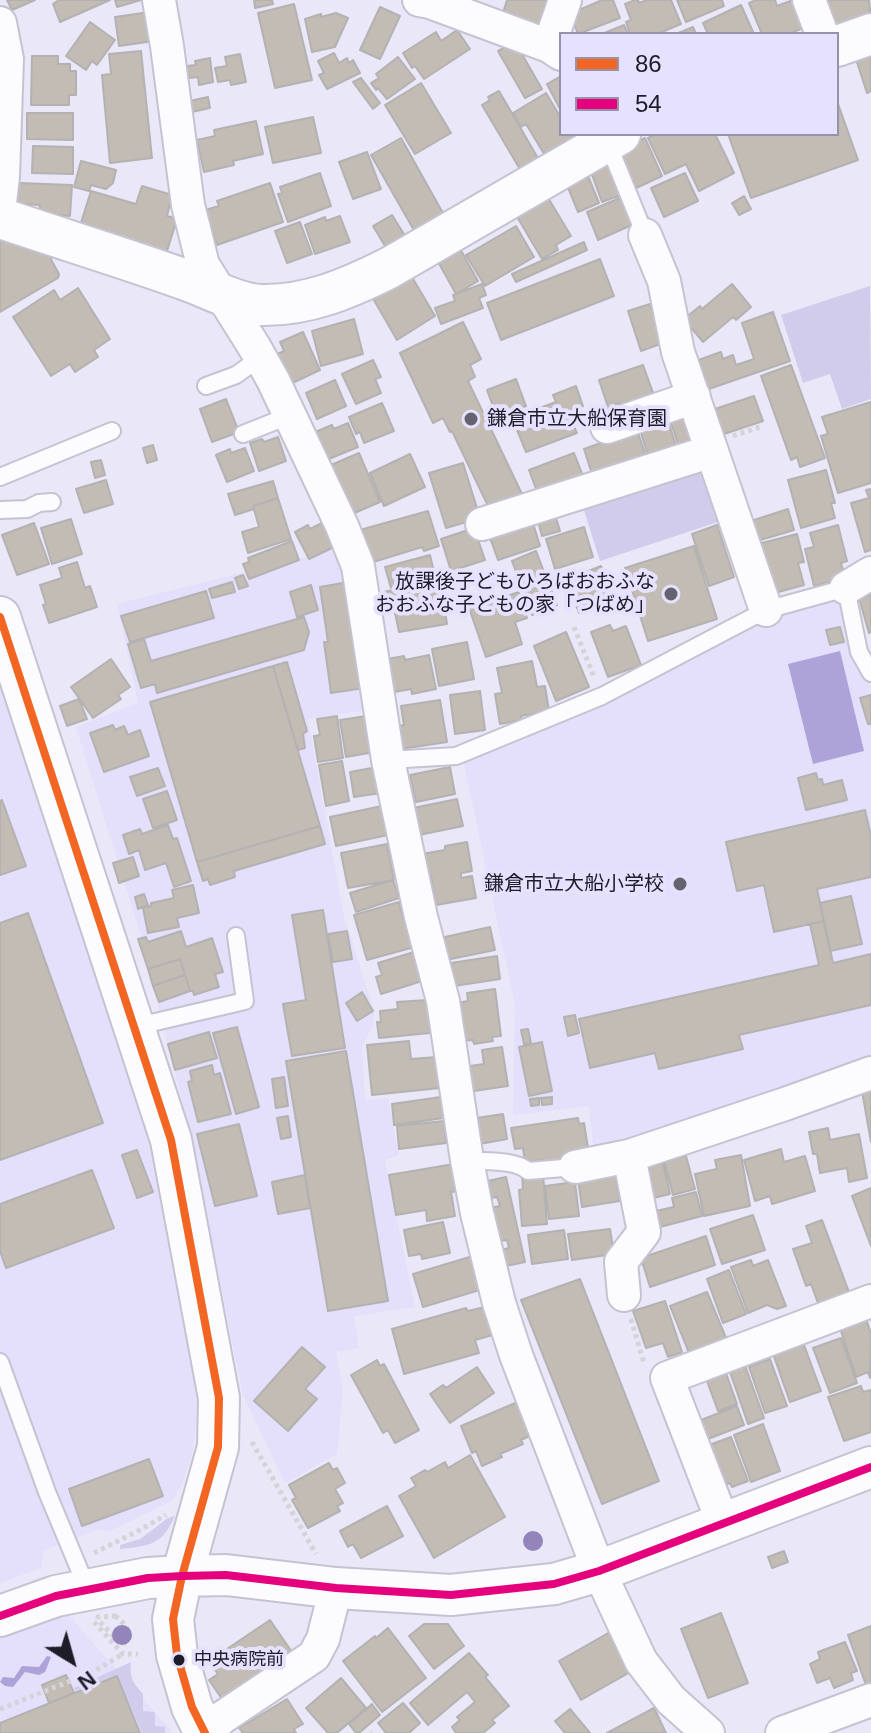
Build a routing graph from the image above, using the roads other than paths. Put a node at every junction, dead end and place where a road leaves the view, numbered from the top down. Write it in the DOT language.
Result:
graph roads {
  1 [pos="159,0"];
  2 [pos="419,0"];
  3 [pos="565,0"];
  4 [pos="809,0"];
  5 [pos="0,23"];
  6 [pos="821,32"];
  7 [pos="871,34"];
  8 [pos="839,45"];
  9 [pos="555,50"];
  10 [pos="614,138"];
  11 [pos="0,203"];
  12 [pos="0,218"];
  13 [pos="645,235"];
  14 [pos="222,295"];
  15 [pos="261,357"];
  16 [pos="206,386"];
  17 [pos="694,397"];
  18 [pos="291,415"];
  19 [pos="607,427"];
  20 [pos="112,431"];
  21 [pos="243,434"];
  22 [pos="712,451"];
  23 [pos="0,477"];
  24 [pos="52,502"];
  25 [pos="0,510"];
  26 [pos="482,524"];
  27 [pos="858,581"];
  28 [pos="766,610"];
  29 [pos="0,617"];
  30 [pos="871,673"];
  31 [pos="388,760"];
  32 [pos="236,936"];
  33 [pos="134,1027"];
  34 [pos="871,1073"];
  35 [pos="629,1156"];
  36 [pos="467,1160"];
  37 [pos="575,1167"];
  38 [pos="624,1295"];
  39 [pos="871,1301"];
  40 [pos="0,1362"];
  41 [pos="871,1467"];
  42 [pos="723,1523"];
  43 [pos="599,1571"];
  44 [pos="327,1574"];
  45 [pos="182,1576"];
  46 [pos="85,1591"];
  47 [pos="0,1616"];
  48 [pos="871,1700"];
  49 [pos="207,1733"];
  50 [pos="708,1733"];
  51 [pos="782,1733"];
  1 -- 14 [label="street"];
  2 -- 9 [label="street"];
  3 -- 9 [label="street"];
  4 -- 6 [label="street"];
  5 -- 11 [label="street"];
  7 -- 8 [label="street"];
  10 -- 13 [label="lane"];
  10 -- 14 [label="street"];
  12 -- 14 [label="street"];
  13 -- 17 [label="street"];
  14 -- 15 [label="street"];
  15 -- 16 [label="lane"];
  15 -- 18 [label="street"];
  17 -- 19 [label="street"];
  17 -- 22 [label="street"];
  18 -- 21 [label="lane"];
  18 -- 31 [label="street"];
  20 -- 23 [label="lane"];
  22 -- 26 [label="street"];
  22 -- 28 [label="street"];
  24 -- 25 [label="lane"];
  27 -- 28 [label="lane"];
  27 -- 30 [label="lane"];
  28 -- 31 [label="lane"];
  29 -- 33 [label="street"];
  31 -- 36 [label="street"];
  32 -- 33 [label="lane"];
  33 -- 45 [label="street"];
  34 -- 35 [label="street"];
  35 -- 37 [label="street"];
  35 -- 38 [label="street"];
  36 -- 37 [label="lane"];
  36 -- 43 [label="street"];
  39 -- 42 [label="street"];
  40 -- 46 [label="lane"];
  41 -- 42 [label="street"];
  42 -- 43 [label="street"];
  43 -- 44 [label="street"];
  43 -- 50 [label="street"];
  44 -- 45 [label="street"];
  44 -- 49 [label="street"];
  45 -- 46 [label="street"];
  45 -- 49 [label="street"];
  46 -- 47 [label="street"];
  48 -- 51 [label="street"];
}
